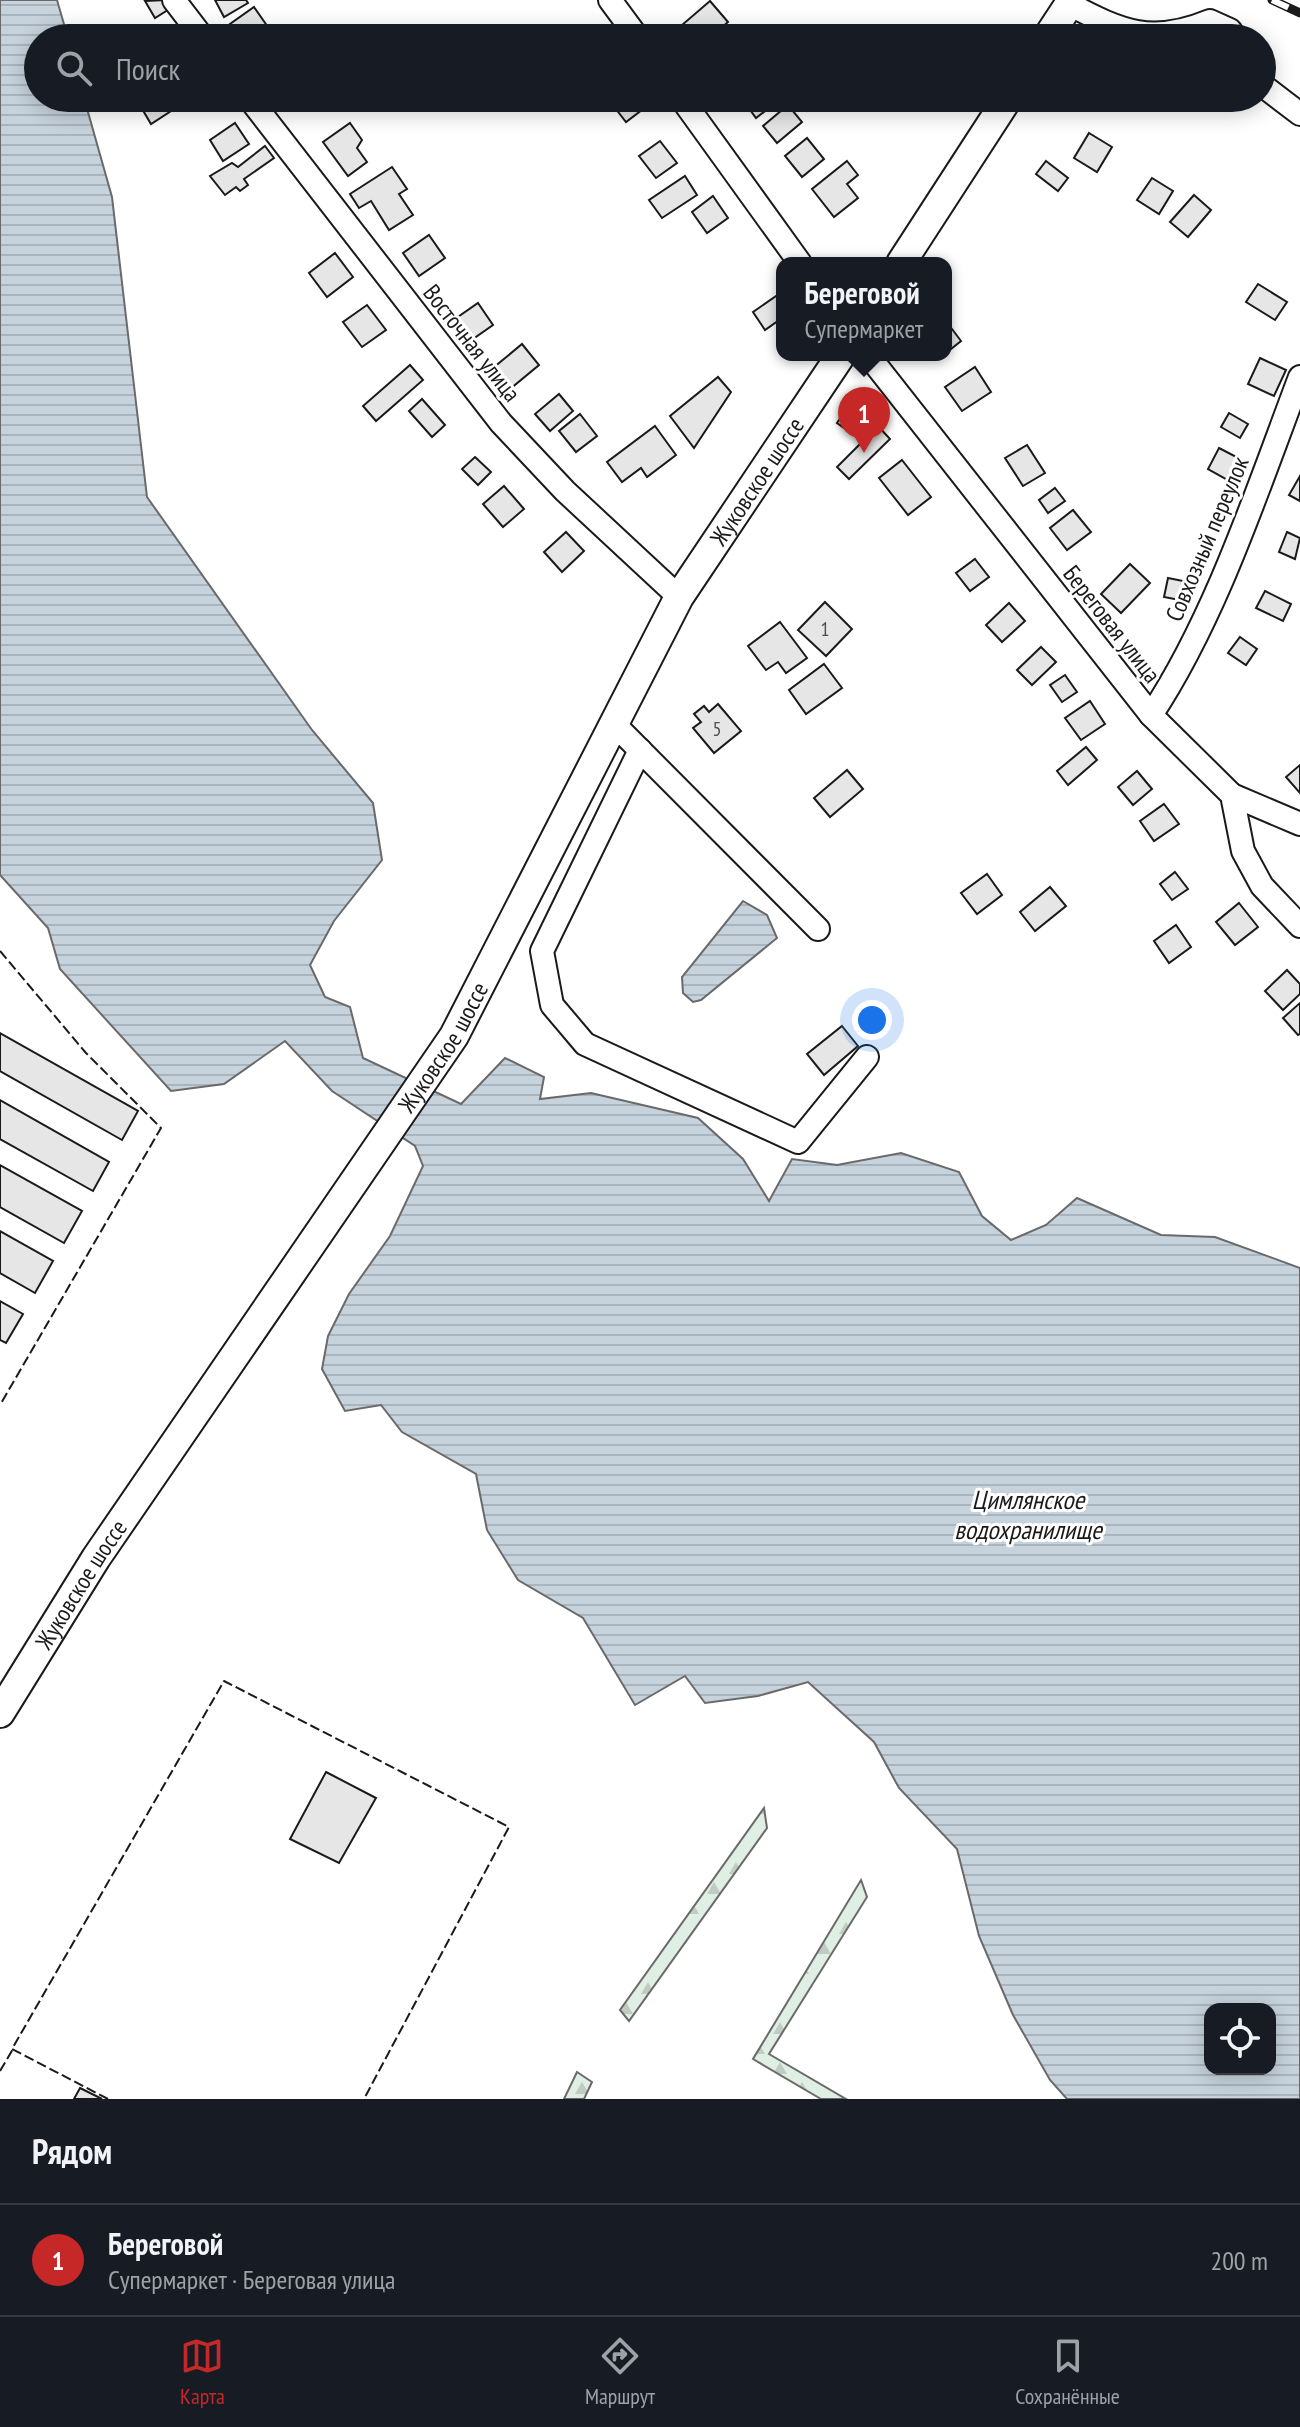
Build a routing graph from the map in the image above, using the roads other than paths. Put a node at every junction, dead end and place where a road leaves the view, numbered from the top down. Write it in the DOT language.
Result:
graph roads {
  1 [pos="174,0"];
  2 [pos="610,0"];
  3 [pos="1070,2"];
  4 [pos="192,24"];
  5 [pos="628,24"];
  6 [pos="1056,24"];
  7 [pos="1107,24"];
  8 [pos="1276,96"];
  9 [pos="260,112"];
  10 [pos="691,112"];
  11 [pos="999,112"];
  12 [pos="1300,114"];
  13 [pos="796,257"];
  14 [pos="905,257"];
  15 [pos="837,361"];
  16 [pos="873,361"];
  17 [pos="1300,377"];
  18 [pos="679,597"];
  19 [pos="1151,715"];
  20 [pos="615,725"];
  21 [pos="640,750"];
  22 [pos="1232,795"];
  23 [pos="1300,824"];
  24 [pos="1300,926"];
  25 [pos="818,929"];
  26 [pos="867,1057"];
  27 [pos="0,1713"];
  1 -- 4 [label="street"];
  2 -- 5 [label="street"];
  3 -- 6 [label="main road"];
  3 -- 7 [label="street"];
  8 -- 12 [label="street"];
  9 -- 18 [label="street, Восточная улица"];
  10 -- 13 [label="street"];
  11 -- 14 [label="main road"];
  15 -- 18 [label="main road, Жуковское шоссе"];
  16 -- 19 [label="street, Береговая улица"];
  17 -- 19 [label="street, Совхозный переулок"];
  18 -- 20 [label="main road, Жуковское шоссе"];
  19 -- 22 [label="street, Береговая улица"];
  20 -- 21 [label="street"];
  20 -- 27 [label="main road, Жуковское шоссе"];
  21 -- 25 [label="street"];
  21 -- 26 [label="street"];
  22 -- 23 [label="street"];
  22 -- 24 [label="street"];
}
